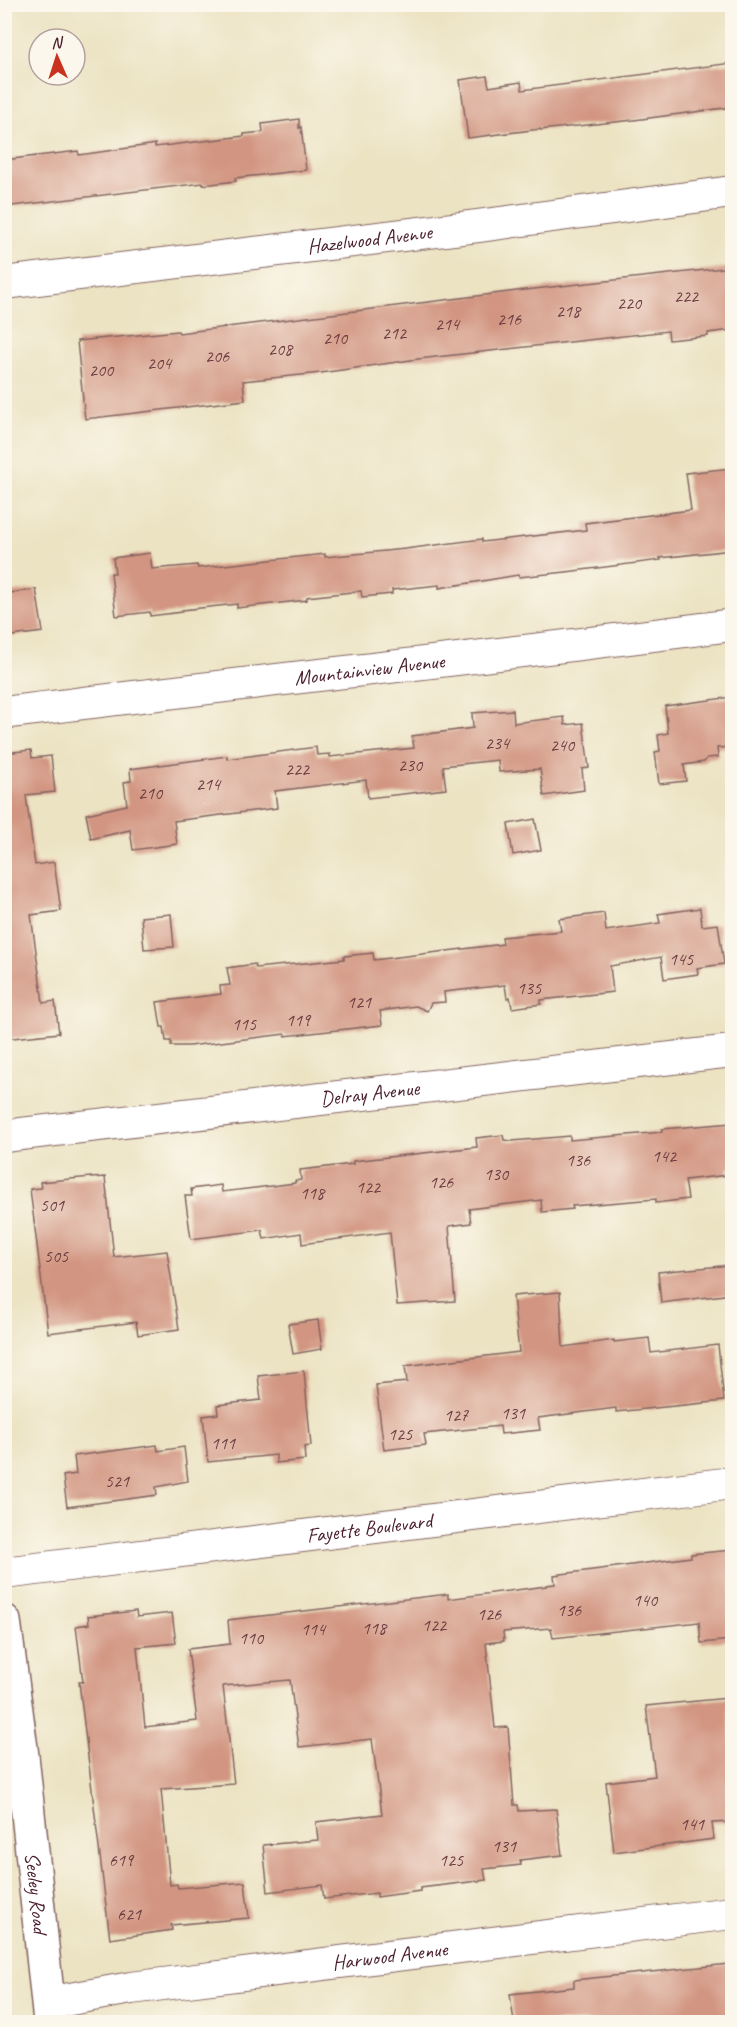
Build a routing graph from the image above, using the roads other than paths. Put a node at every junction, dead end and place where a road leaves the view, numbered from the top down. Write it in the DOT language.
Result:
graph roads {
  1 [pos="732,192"];
  2 [pos="4,283"];
  3 [pos="732,625"];
  4 [pos="4,713"];
  5 [pos="732,1051"];
  6 [pos="4,1136"];
  7 [pos="732,1483"];
  8 [pos="4,1573"];
  9 [pos="4,1621"];
  10 [pos="13,1757"];
  11 [pos="732,1913"];
  12 [pos="49,2013"];
  1 -- 2 [label="street, Hazelwood Avenue"];
  3 -- 4 [label="street, Mountainview Avenue"];
  5 -- 6 [label="street, Delray Avenue"];
  7 -- 8 [label="street, Fayette Boulevard"];
  9 -- 10 [label="street, Seeley Road"];
  10 -- 12 [label="street, Seeley Road"];
  11 -- 12 [label="street, Harwood Avenue"];
}
